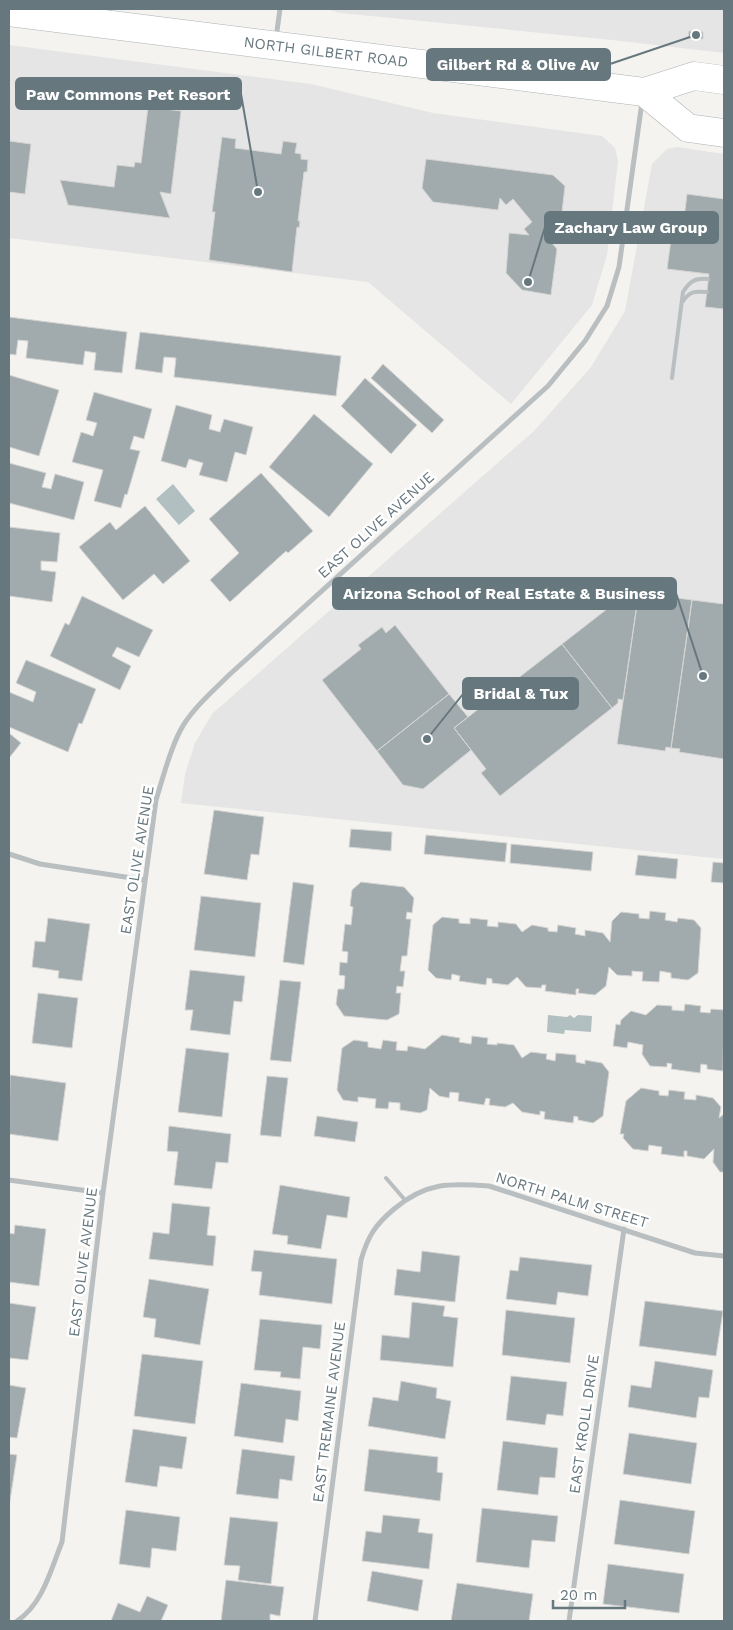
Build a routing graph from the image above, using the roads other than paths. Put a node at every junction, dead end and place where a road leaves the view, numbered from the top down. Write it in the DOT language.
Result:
graph roads {
  1 [pos="280,9"];
  2 [pos="9,12"];
  3 [pos="276,46"];
  4 [pos="724,80"];
  5 [pos="644,92"];
  6 [pos="724,133"];
  7 [pos="708,279"];
  8 [pos="707,292"];
  9 [pos="681,303"];
  10 [pos="672,378"];
  11 [pos="9,854"];
  12 [pos="145,880"];
  13 [pos="386,1178"];
  14 [pos="9,1180"];
  15 [pos="103,1193"];
  16 [pos="405,1200"];
  17 [pos="388,1214"];
  18 [pos="624,1229"];
  19 [pos="724,1256"];
  20 [pos="17,1621"];
  21 [pos="315,1621"];
  22 [pos="569,1621"];
  1 -- 3 [label="street"];
  2 -- 3 [label="main road, NORTH GILBERT ROAD"];
  3 -- 5 [label="main road, NORTH GILBERT ROAD"];
  4 -- 5 [label="main road, NORTH GILBERT ROAD"];
  5 -- 6 [label="main road"];
  5 -- 12 [label="street, EAST OLIVE AVENUE"];
  7 -- 9 [label="lane"];
  8 -- 9 [label="lane"];
  9 -- 10 [label="lane"];
  11 -- 12 [label="street"];
  12 -- 15 [label="street, EAST OLIVE AVENUE"];
  13 -- 16 [label="lane"];
  14 -- 15 [label="street"];
  15 -- 20 [label="street, EAST OLIVE AVENUE"];
  16 -- 17 [label="street, NORTH PALM STREET"];
  16 -- 18 [label="street, NORTH PALM STREET"];
  17 -- 21 [label="street, EAST TREMAINE AVENUE"];
  18 -- 19 [label="street, NORTH PALM STREET"];
  18 -- 22 [label="street, EAST KROLL DRIVE"];
}
